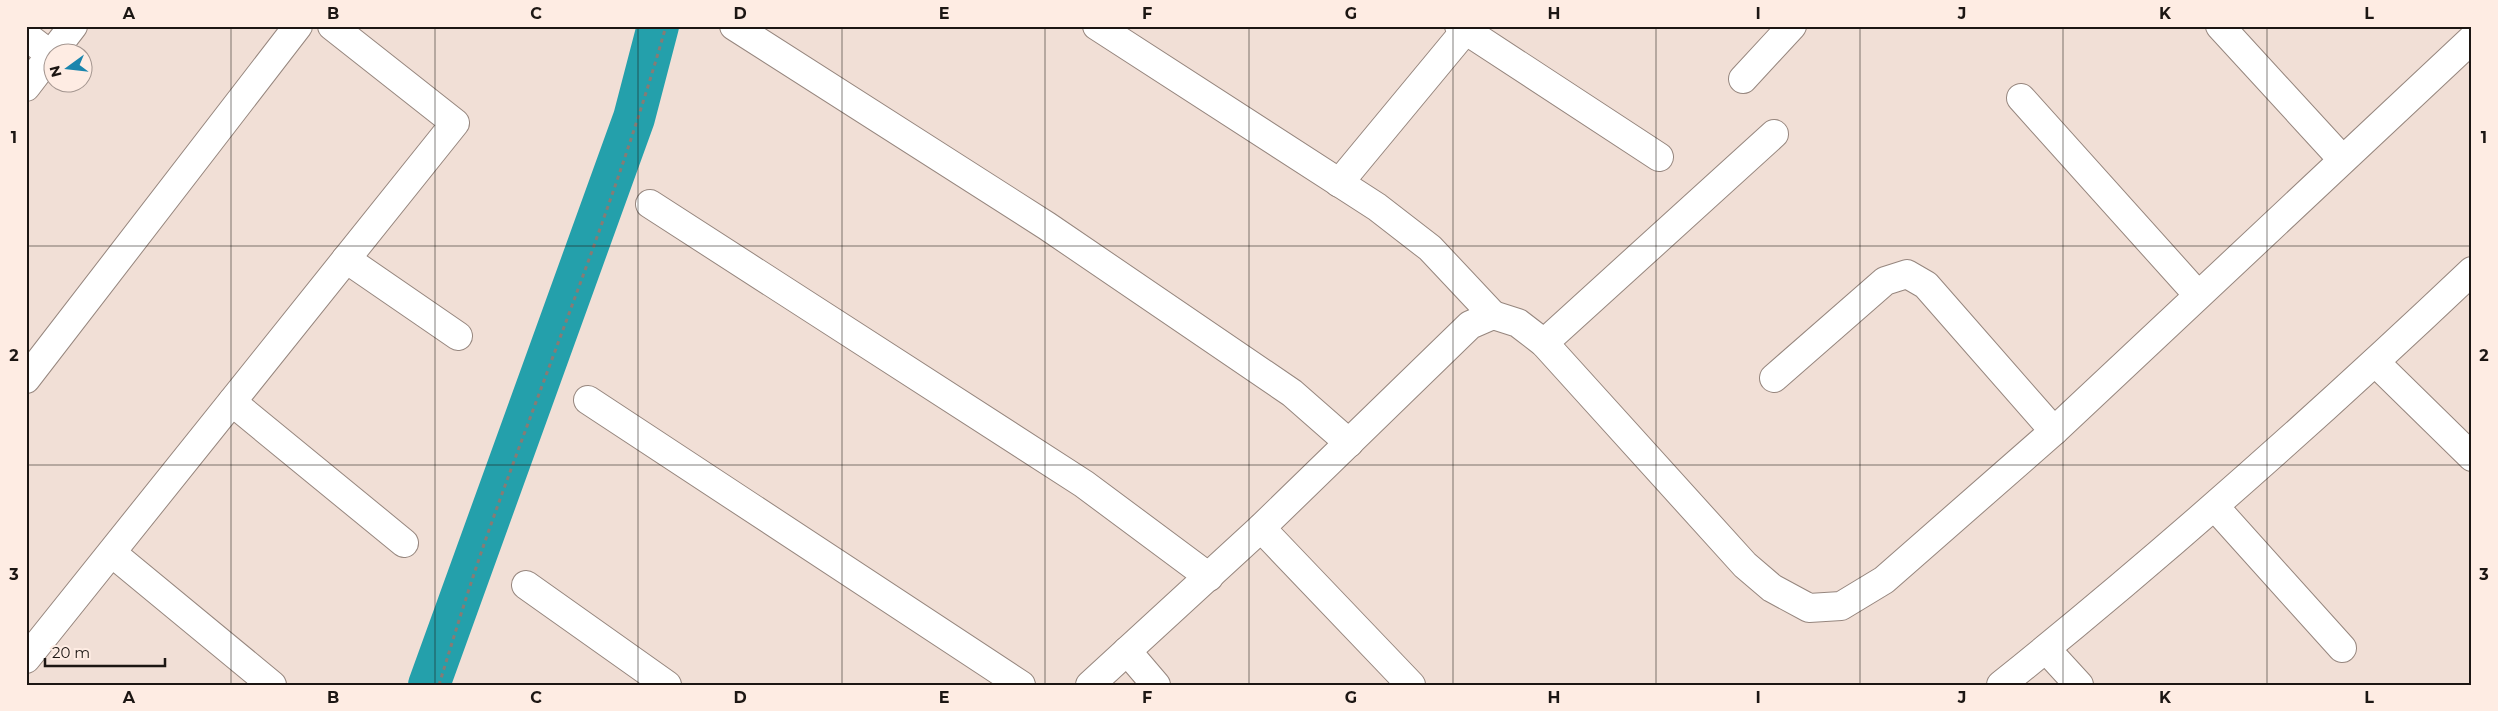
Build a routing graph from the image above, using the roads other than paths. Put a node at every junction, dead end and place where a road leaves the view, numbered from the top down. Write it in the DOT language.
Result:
graph roads {
  1 [pos="73,26"];
  2 [pos="298,26"];
  3 [pos="332,26"];
  4 [pos="734,26"];
  5 [pos="1097,26"];
  6 [pos="1792,26"];
  7 [pos="2220,26"];
  8 [pos="1465,28"];
  9 [pos="26,36"];
  10 [pos="2472,39"];
  11 [pos="61,42"];
  12 [pos="42,46"];
  13 [pos="42,66"];
  14 [pos="1743,79"];
  15 [pos="26,87"];
  16 [pos="2020,98"];
  17 [pos="1774,134"];
  18 [pos="1658,157"];
  19 [pos="2342,159"];
  20 [pos="1339,183"];
  21 [pos="650,204"];
  22 [pos="346,259"];
  23 [pos="2472,271"];
  24 [pos="2198,295"];
  25 [pos="1493,315"];
  26 [pos="458,336"];
  27 [pos="1544,343"];
  28 [pos="2375,362"];
  29 [pos="1774,378"];
  30 [pos="26,379"];
  31 [pos="588,400"];
  32 [pos="232,402"];
  33 [pos="2054,431"];
  34 [pos="1349,442"];
  35 [pos="2472,457"];
  36 [pos="2215,507"];
  37 [pos="1261,528"];
  38 [pos="404,543"];
  39 [pos="112,553"];
  40 [pos="1209,577"];
  41 [pos="526,585"];
  42 [pos="2342,648"];
  43 [pos="2046,649"];
  44 [pos="1127,651"];
  45 [pos="26,659"];
  46 [pos="272,685"];
  47 [pos="667,685"];
  48 [pos="1021,685"];
  49 [pos="1090,685"];
  50 [pos="1156,685"];
  51 [pos="1411,685"];
  52 [pos="2001,685"];
  53 [pos="2079,685"];
  1 -- 11 [label="street"];
  2 -- 30 [label="street"];
  3 -- 22 [label="street"];
  4 -- 34 [label="street"];
  5 -- 20 [label="street"];
  6 -- 14 [label="street"];
  7 -- 19 [label="street"];
  8 -- 18 [label="street"];
  8 -- 20 [label="street"];
  9 -- 12 [label="street"];
  10 -- 19 [label="street"];
  13 -- 15 [label="street"];
  16 -- 24 [label="street"];
  17 -- 27 [label="street"];
  19 -- 24 [label="street"];
  20 -- 25 [label="street"];
  21 -- 40 [label="street"];
  22 -- 26 [label="street"];
  22 -- 32 [label="street"];
  23 -- 28 [label="street"];
  24 -- 33 [label="street"];
  25 -- 27 [label="street"];
  25 -- 34 [label="street"];
  27 -- 33 [label="street"];
  28 -- 35 [label="street"];
  28 -- 36 [label="street"];
  29 -- 33 [label="street"];
  31 -- 48 [label="street"];
  32 -- 38 [label="street"];
  32 -- 39 [label="street"];
  34 -- 37 [label="street"];
  36 -- 42 [label="street"];
  36 -- 43 [label="street"];
  37 -- 40 [label="street"];
  37 -- 51 [label="street"];
  39 -- 45 [label="street"];
  39 -- 46 [label="street"];
  40 -- 44 [label="street"];
  41 -- 47 [label="street"];
  43 -- 52 [label="street"];
  43 -- 53 [label="street"];
  44 -- 49 [label="street"];
  44 -- 50 [label="street"];
}
